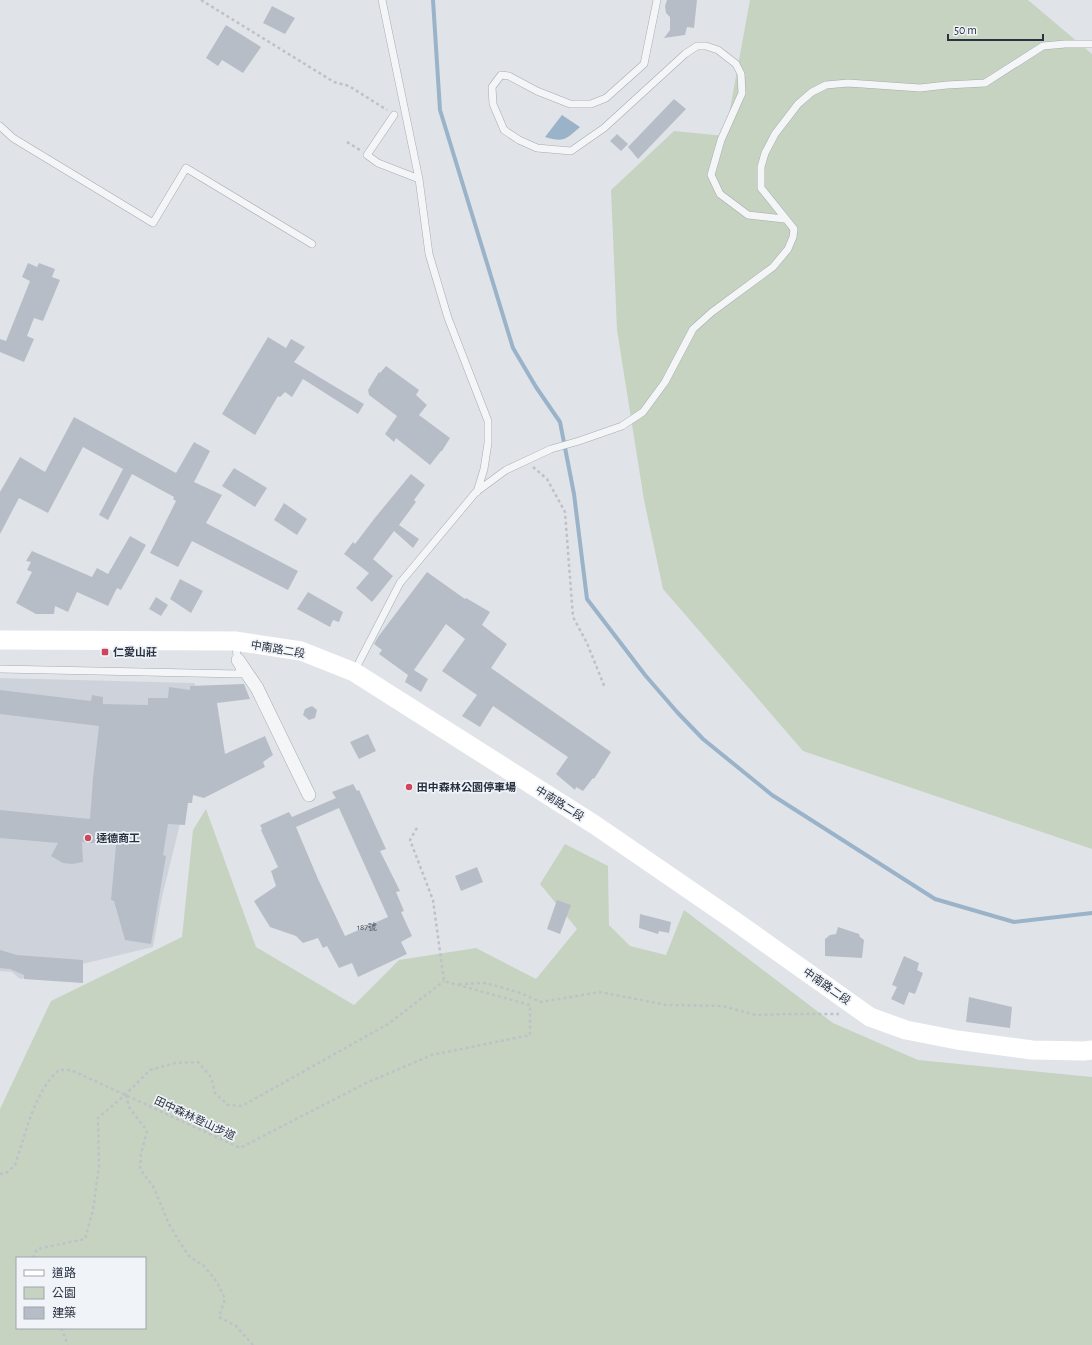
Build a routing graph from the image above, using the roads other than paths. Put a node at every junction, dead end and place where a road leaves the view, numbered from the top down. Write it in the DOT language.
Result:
graph roads {
  1 [pos="382,0"];
  2 [pos="658,0"];
  3 [pos="1092,44"];
  4 [pos="394,115"];
  5 [pos="0,126"];
  6 [pos="419,179"];
  7 [pos="784,219"];
  8 [pos="312,244"];
  9 [pos="476,492"];
  10 [pos="0,640"];
  11 [pos="235,642"];
  12 [pos="238,660"];
  13 [pos="0,669"];
  14 [pos="354,672"];
  15 [pos="309,795"];
  16 [pos="1092,1050"];
  1 -- 6 [label="lane"];
  2 -- 7 [label="lane"];
  3 -- 7 [label="lane"];
  4 -- 6 [label="lane"];
  5 -- 8 [label="lane"];
  6 -- 9 [label="lane"];
  7 -- 9 [label="lane"];
  9 -- 14 [label="lane"];
  10 -- 11 [label="main road, 中南路二段"];
  11 -- 12 [label="lane"];
  11 -- 14 [label="main road, 中南路二段"];
  12 -- 13 [label="lane"];
  12 -- 15 [label="street"];
  14 -- 16 [label="main road, 中南路二段"];
}
